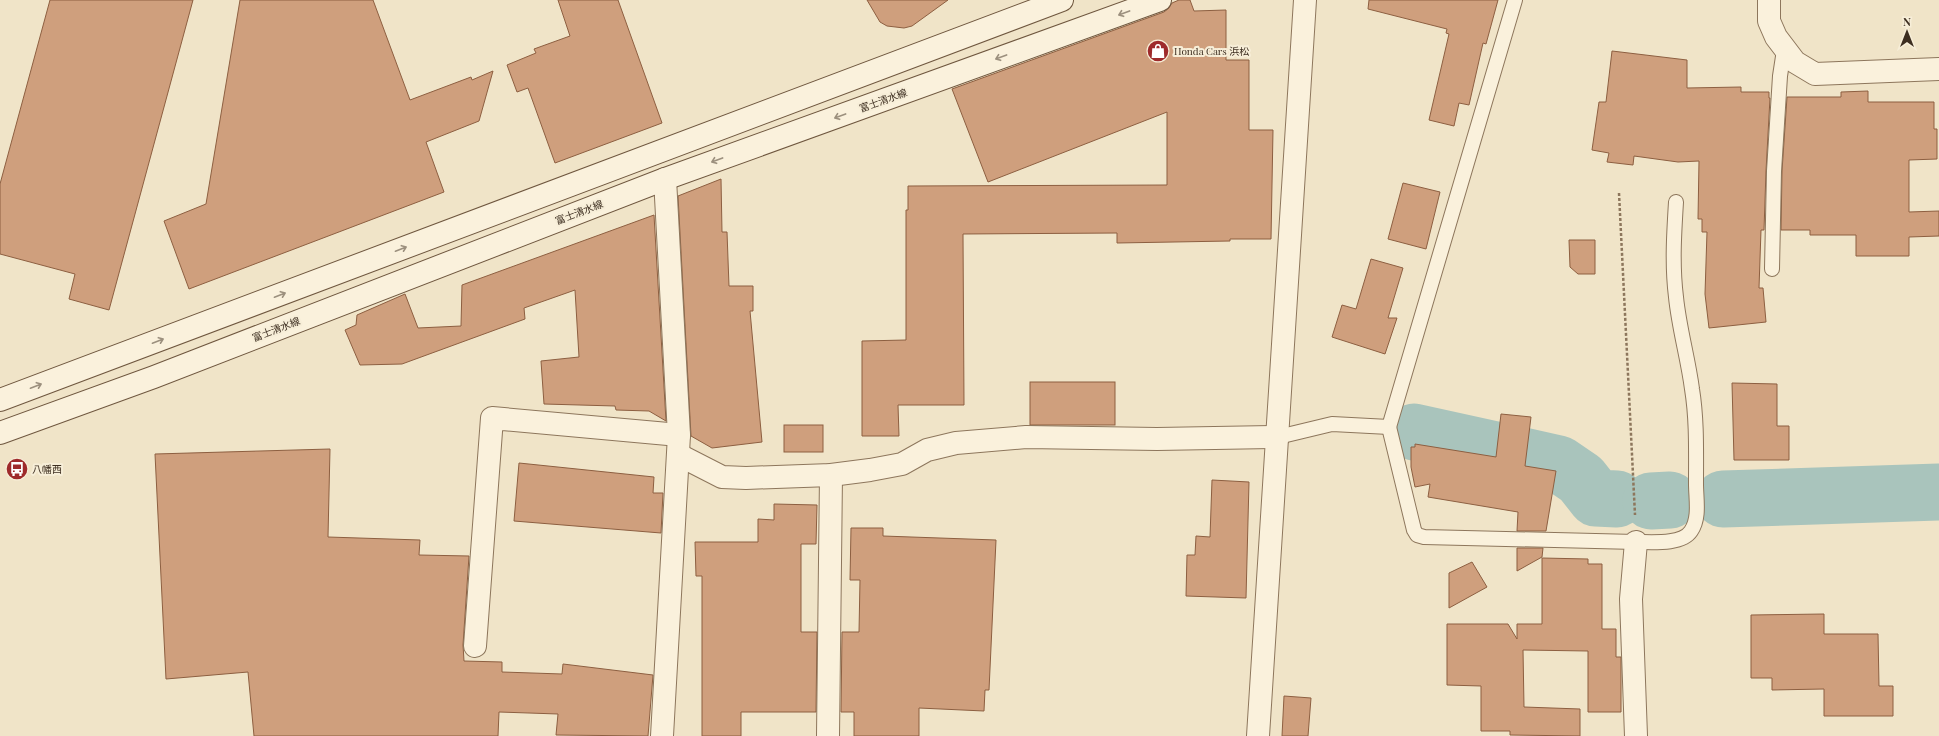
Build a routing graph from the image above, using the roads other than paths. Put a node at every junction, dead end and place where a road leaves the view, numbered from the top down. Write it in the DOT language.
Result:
graph roads {
  1 [pos="1062,0"];
  2 [pos="1160,0"];
  3 [pos="1304,0"];
  4 [pos="1515,0"];
  5 [pos="1769,0"];
  6 [pos="1784,50"];
  7 [pos="1939,69"];
  8 [pos="665,179"];
  9 [pos="1676,202"];
  10 [pos="1772,269"];
  11 [pos="0,400"];
  12 [pos="1389,427"];
  13 [pos="0,433"];
  14 [pos="1278,437"];
  15 [pos="679,445"];
  16 [pos="831,475"];
  17 [pos="1636,542"];
  18 [pos="475,646"];
  19 [pos="662,736"];
  20 [pos="828,736"];
  21 [pos="1258,736"];
  22 [pos="1636,736"];
  11 -- 1 [label="street, one-way"];
  2 -- 8 [label="street, 富士清水線, one-way"];
  3 -- 14 [label="street"];
  4 -- 12 [label="lane"];
  5 -- 6 [label="street"];
  6 -- 7 [label="street"];
  6 -- 10 [label="lane"];
  8 -- 13 [label="street, 富士清水線"];
  8 -- 15 [label="street"];
  9 -- 17 [label="lane"];
  12 -- 14 [label="lane"];
  12 -- 17 [label="lane"];
  14 -- 16 [label="street"];
  14 -- 21 [label="street"];
  15 -- 16 [label="street"];
  15 -- 18 [label="street"];
  15 -- 19 [label="street"];
  16 -- 20 [label="street"];
  17 -- 22 [label="street"];
}
